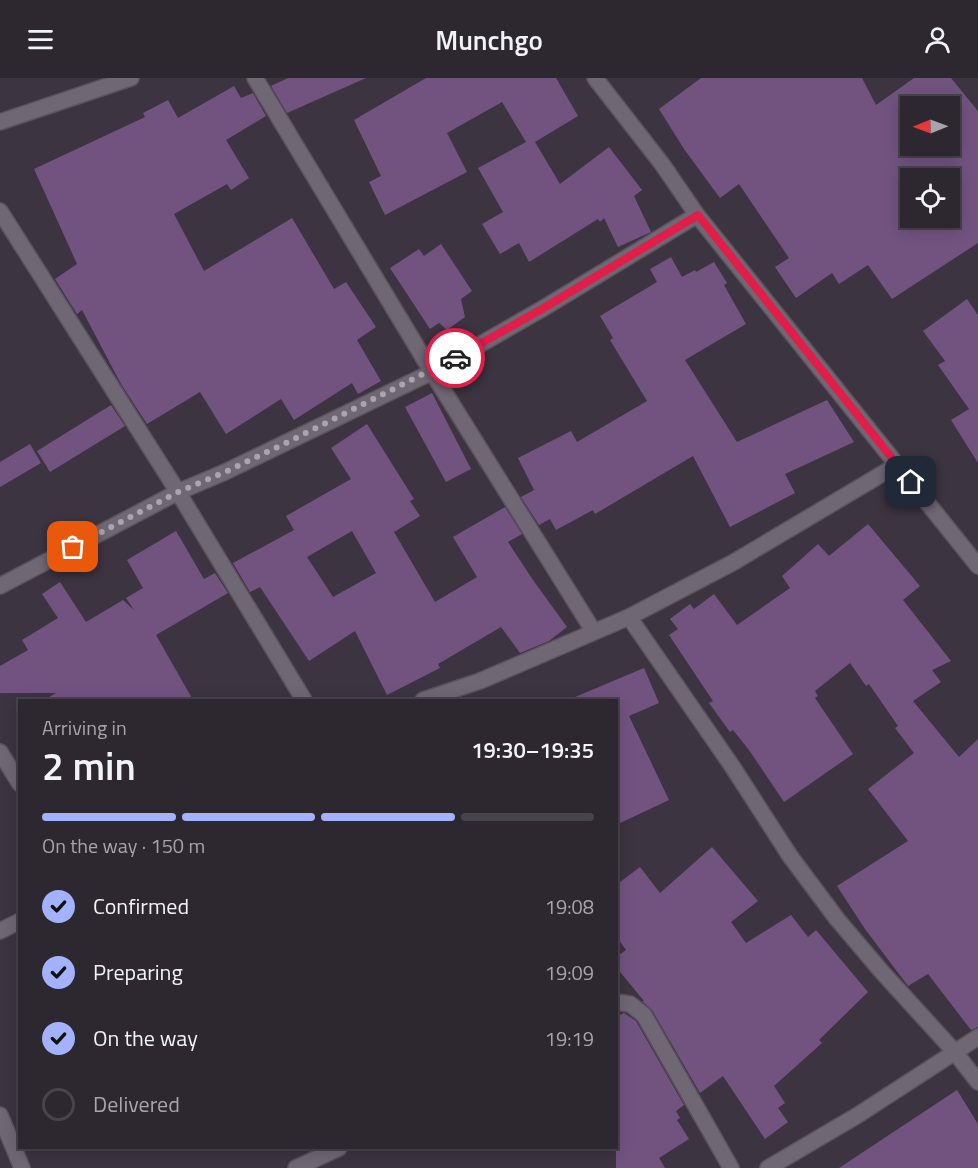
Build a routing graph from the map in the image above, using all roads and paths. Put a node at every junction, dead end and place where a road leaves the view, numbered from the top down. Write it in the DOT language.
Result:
graph roads {
  1 [pos="131,78"];
  2 [pos="255,78"];
  3 [pos="595,78"];
  4 [pos="0,122"];
  5 [pos="0,211"];
  6 [pos="698,215"];
  7 [pos="432,372"];
  8 [pos="897,465"];
  9 [pos="178,492"];
  10 [pos="978,566"];
  11 [pos="0,586"];
  12 [pos="629,617"];
  13 [pos="594,632"];
  14 [pos="303,699"];
  15 [pos="426,699"];
  16 [pos="0,752"];
  17 [pos="18,781"];
  18 [pos="18,922"];
  19 [pos="0,931"];
  20 [pos="618,1002"];
  21 [pos="978,1037"];
  22 [pos="954,1051"];
  23 [pos="978,1082"];
  24 [pos="0,1115"];
  25 [pos="337,1149"];
  26 [pos="22,1168"];
  27 [pos="296,1168"];
  28 [pos="731,1168"];
  29 [pos="768,1168"];
  1 -- 4 [label="street"];
  2 -- 7 [label="street"];
  3 -- 6 [label="street"];
  5 -- 9 [label="street"];
  6 -- 7 [label="street"];
  6 -- 8 [label="street"];
  7 -- 9 [label="street"];
  7 -- 13 [label="street"];
  8 -- 10 [label="street"];
  8 -- 12 [label="street"];
  9 -- 11 [label="street"];
  9 -- 14 [label="street"];
  12 -- 13 [label="street"];
  12 -- 22 [label="street"];
  13 -- 15 [label="street"];
  16 -- 17 [label="street"];
  18 -- 19 [label="street"];
  20 -- 28 [label="street"];
  21 -- 22 [label="street"];
  22 -- 23 [label="street"];
  22 -- 29 [label="street"];
  24 -- 26 [label="street"];
  25 -- 27 [label="street"];
}
